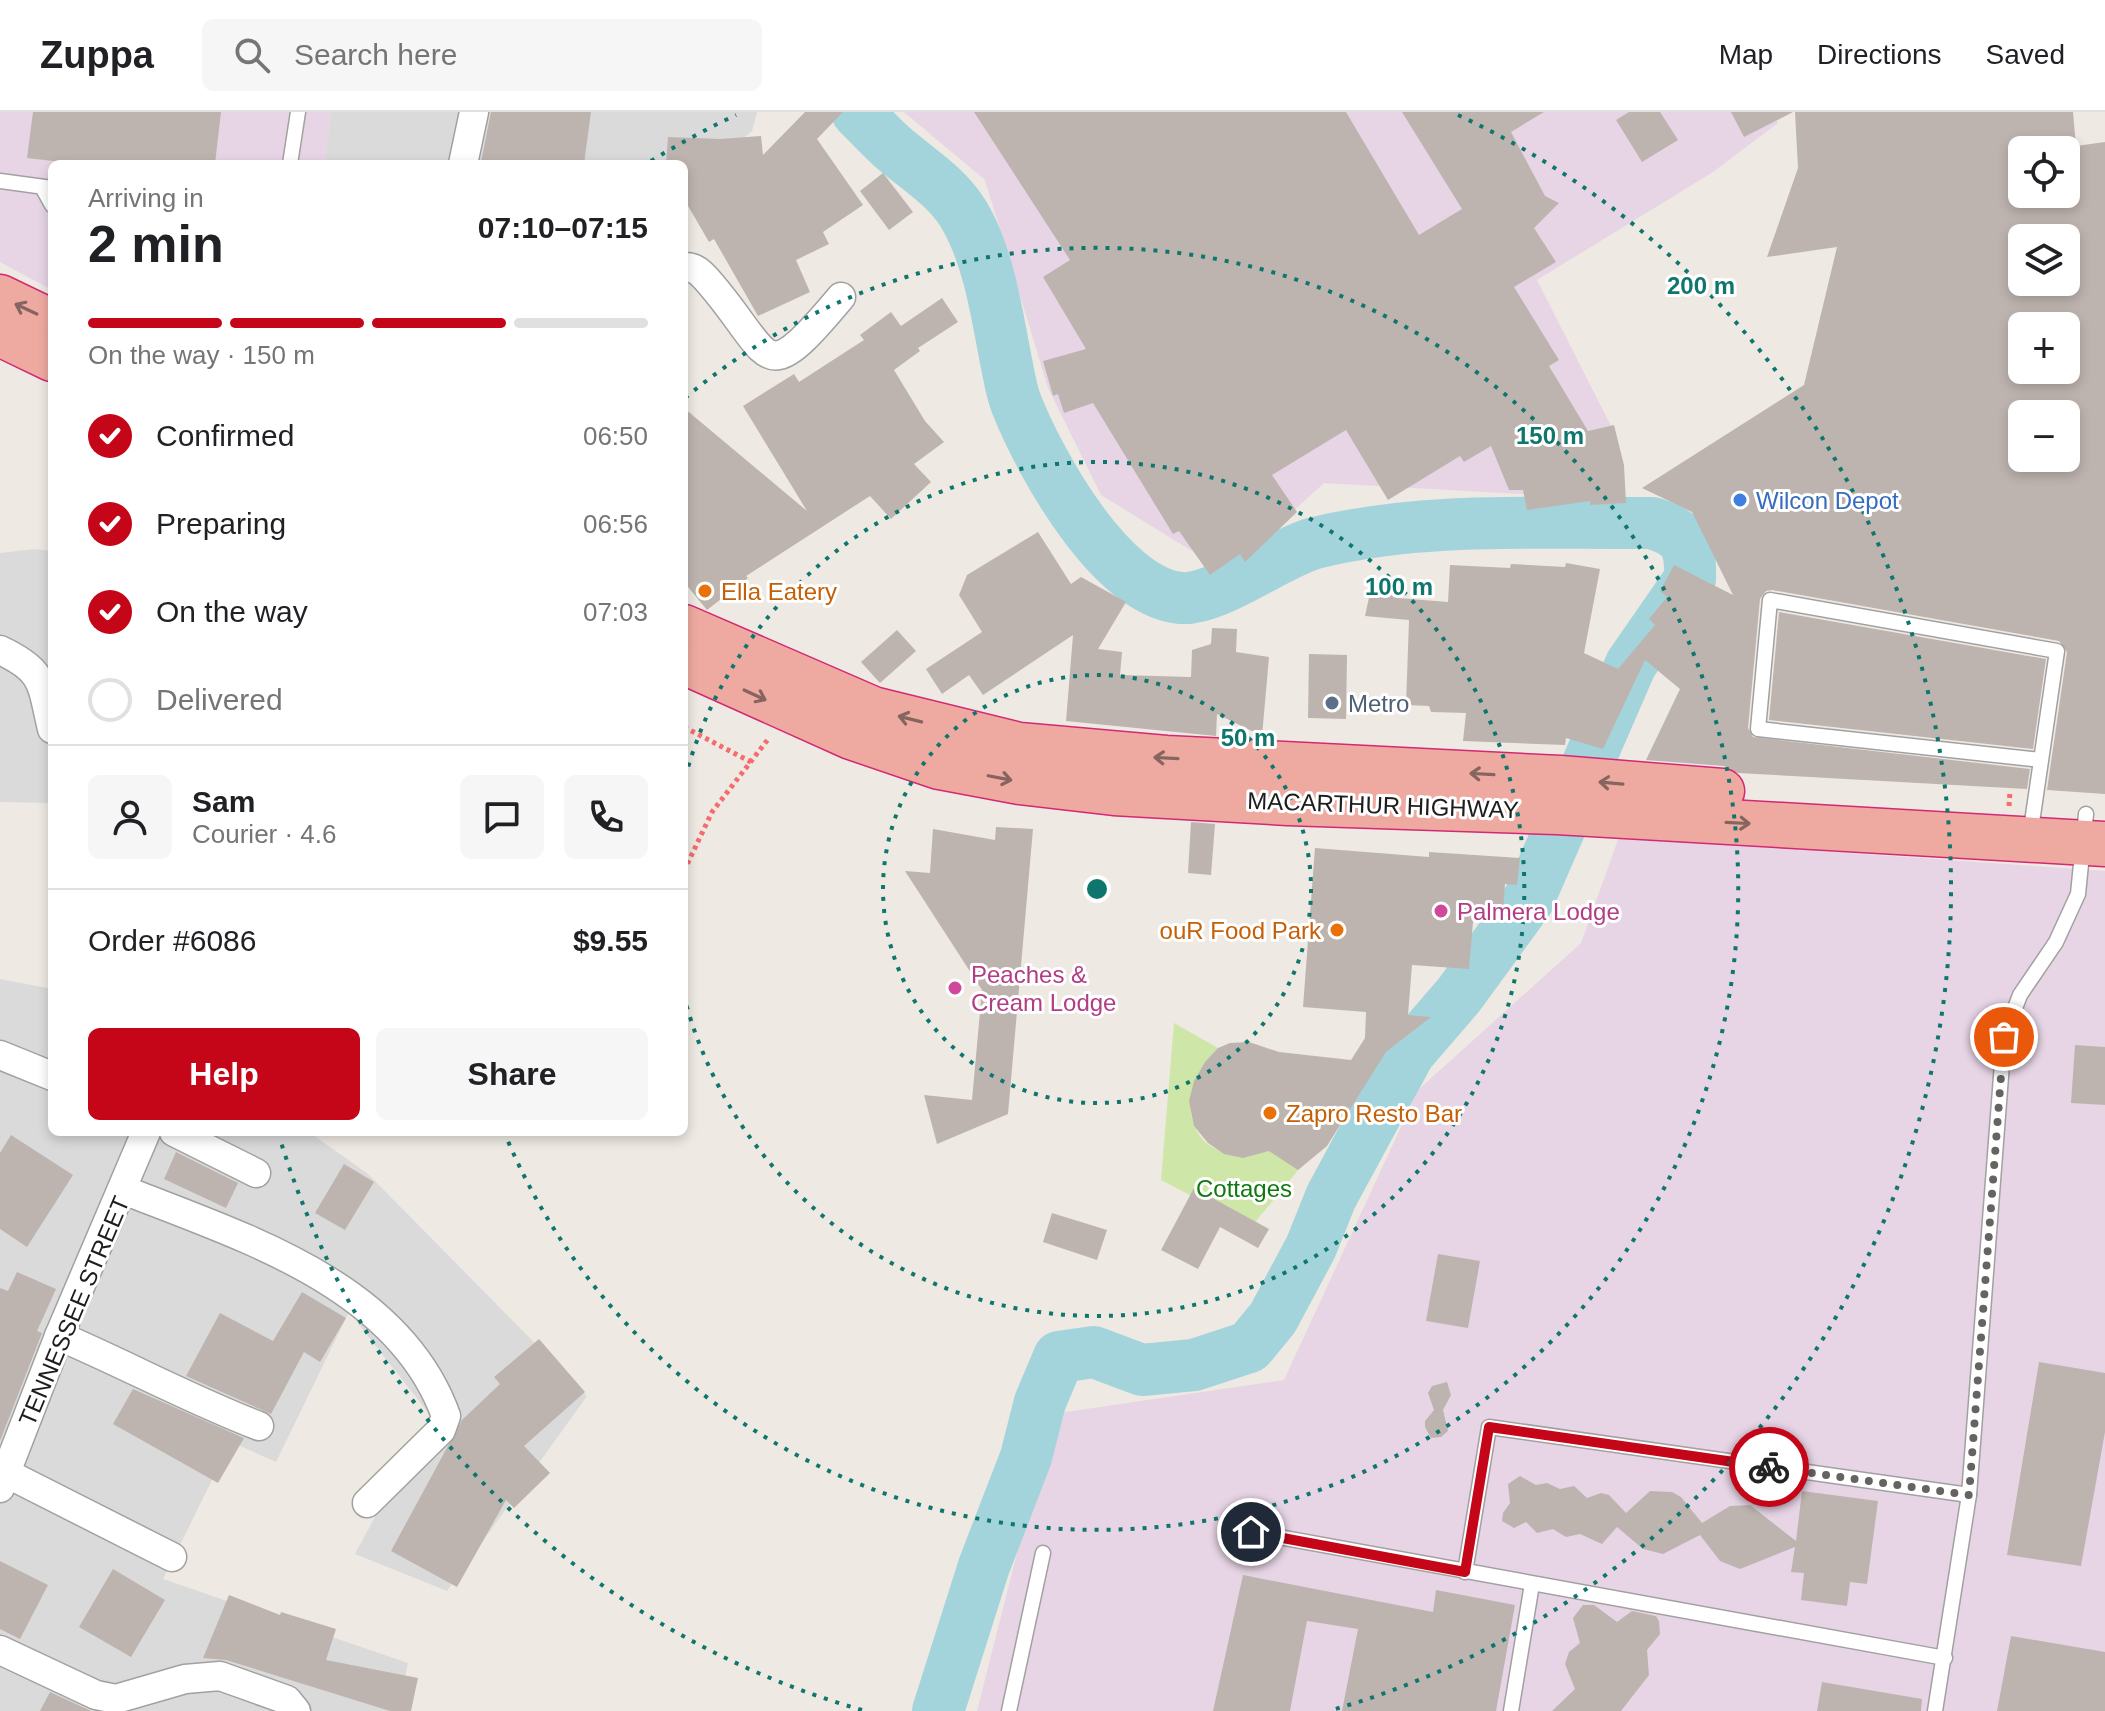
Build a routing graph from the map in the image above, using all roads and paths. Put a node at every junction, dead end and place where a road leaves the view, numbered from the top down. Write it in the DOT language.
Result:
graph roads {
  1 [pos="298,112"];
  2 [pos="474,112"];
  3 [pos="291,160"];
  4 [pos="464,160"];
  5 [pos="0,181"];
  6 [pos="47,188"];
  7 [pos="688,268"];
  8 [pos="0,297"];
  9 [pos="841,297"];
  10 [pos="48,320"];
  11 [pos="0,334"];
  12 [pos="48,357"];
  13 [pos="688,629"];
  14 [pos="0,650"];
  15 [pos="688,664"];
  16 [pos="790,711"];
  17 [pos="48,713"];
  18 [pos="688,729"];
  19 [pos="2041,760"];
  20 [pos="751,762"];
  21 [pos="1292,784"];
  22 [pos="2031,826"];
  23 [pos="2094,829"];
  24 [pos="688,863"];
  25 [pos="2,1061"];
  26 [pos="48,1075"];
  27 [pos="144,1136"];
  28 [pos="182,1136"];
  29 [pos="256,1173"];
  30 [pos="124,1190"];
  31 [pos="59,1336"];
  32 [pos="259,1426"];
  33 [pos="4,1481"];
  34 [pos="1969,1495"];
  35 [pos="367,1503"];
  36 [pos="1251,1532"];
  37 [pos="1043,1553"];
  38 [pos="172,1557"];
  39 [pos="1465,1572"];
  40 [pos="1532,1584"];
  41 [pos="0,1650"];
  42 [pos="1945,1658"];
  43 [pos="296,1711"];
  44 [pos="1009,1711"];
  45 [pos="1511,1711"];
  46 [pos="1935,1711"];
  1 -- 3 [label="lane"];
  2 -- 4 [label="street"];
  5 -- 6 [label="lane"];
  7 -- 9 [label="street"];
  10 -- 8 [label="highway, one-way"];
  11 -- 12 [label="highway"];
  21 -- 13 [label="highway, MACARTHUR HIGHWAY, one-way"];
  14 -- 17 [label="street"];
  15 -- 16 [label="highway, MACARTHUR HIGHWAY, one-way"];
  16 -- 20 [label="path"];
  16 -- 21 [label="highway, MACARTHUR HIGHWAY, one-way"];
  18 -- 20 [label="path"];
  19 -- 19 [label="lane"];
  19 -- 22 [label="lane"];
  20 -- 24 [label="path"];
  21 -- 22 [label="highway, MACARTHUR HIGHWAY"];
  22 -- 23 [label="highway, MACARTHUR HIGHWAY"];
  23 -- 34 [label="lane"];
  25 -- 26 [label="street"];
  27 -- 30 [label="street, TENNESSEE STREET"];
  28 -- 29 [label="street"];
  30 -- 31 [label="street, TENNESSEE STREET"];
  30 -- 35 [label="street"];
  31 -- 32 [label="street"];
  31 -- 33 [label="street, TENNESSEE STREET"];
  33 -- 38 [label="street"];
  34 -- 39 [label="lane"];
  34 -- 42 [label="lane"];
  36 -- 39 [label="lane"];
  37 -- 44 [label="lane"];
  39 -- 40 [label="lane"];
  40 -- 42 [label="lane"];
  40 -- 45 [label="lane"];
  41 -- 43 [label="street"];
  42 -- 46 [label="lane"];
}
